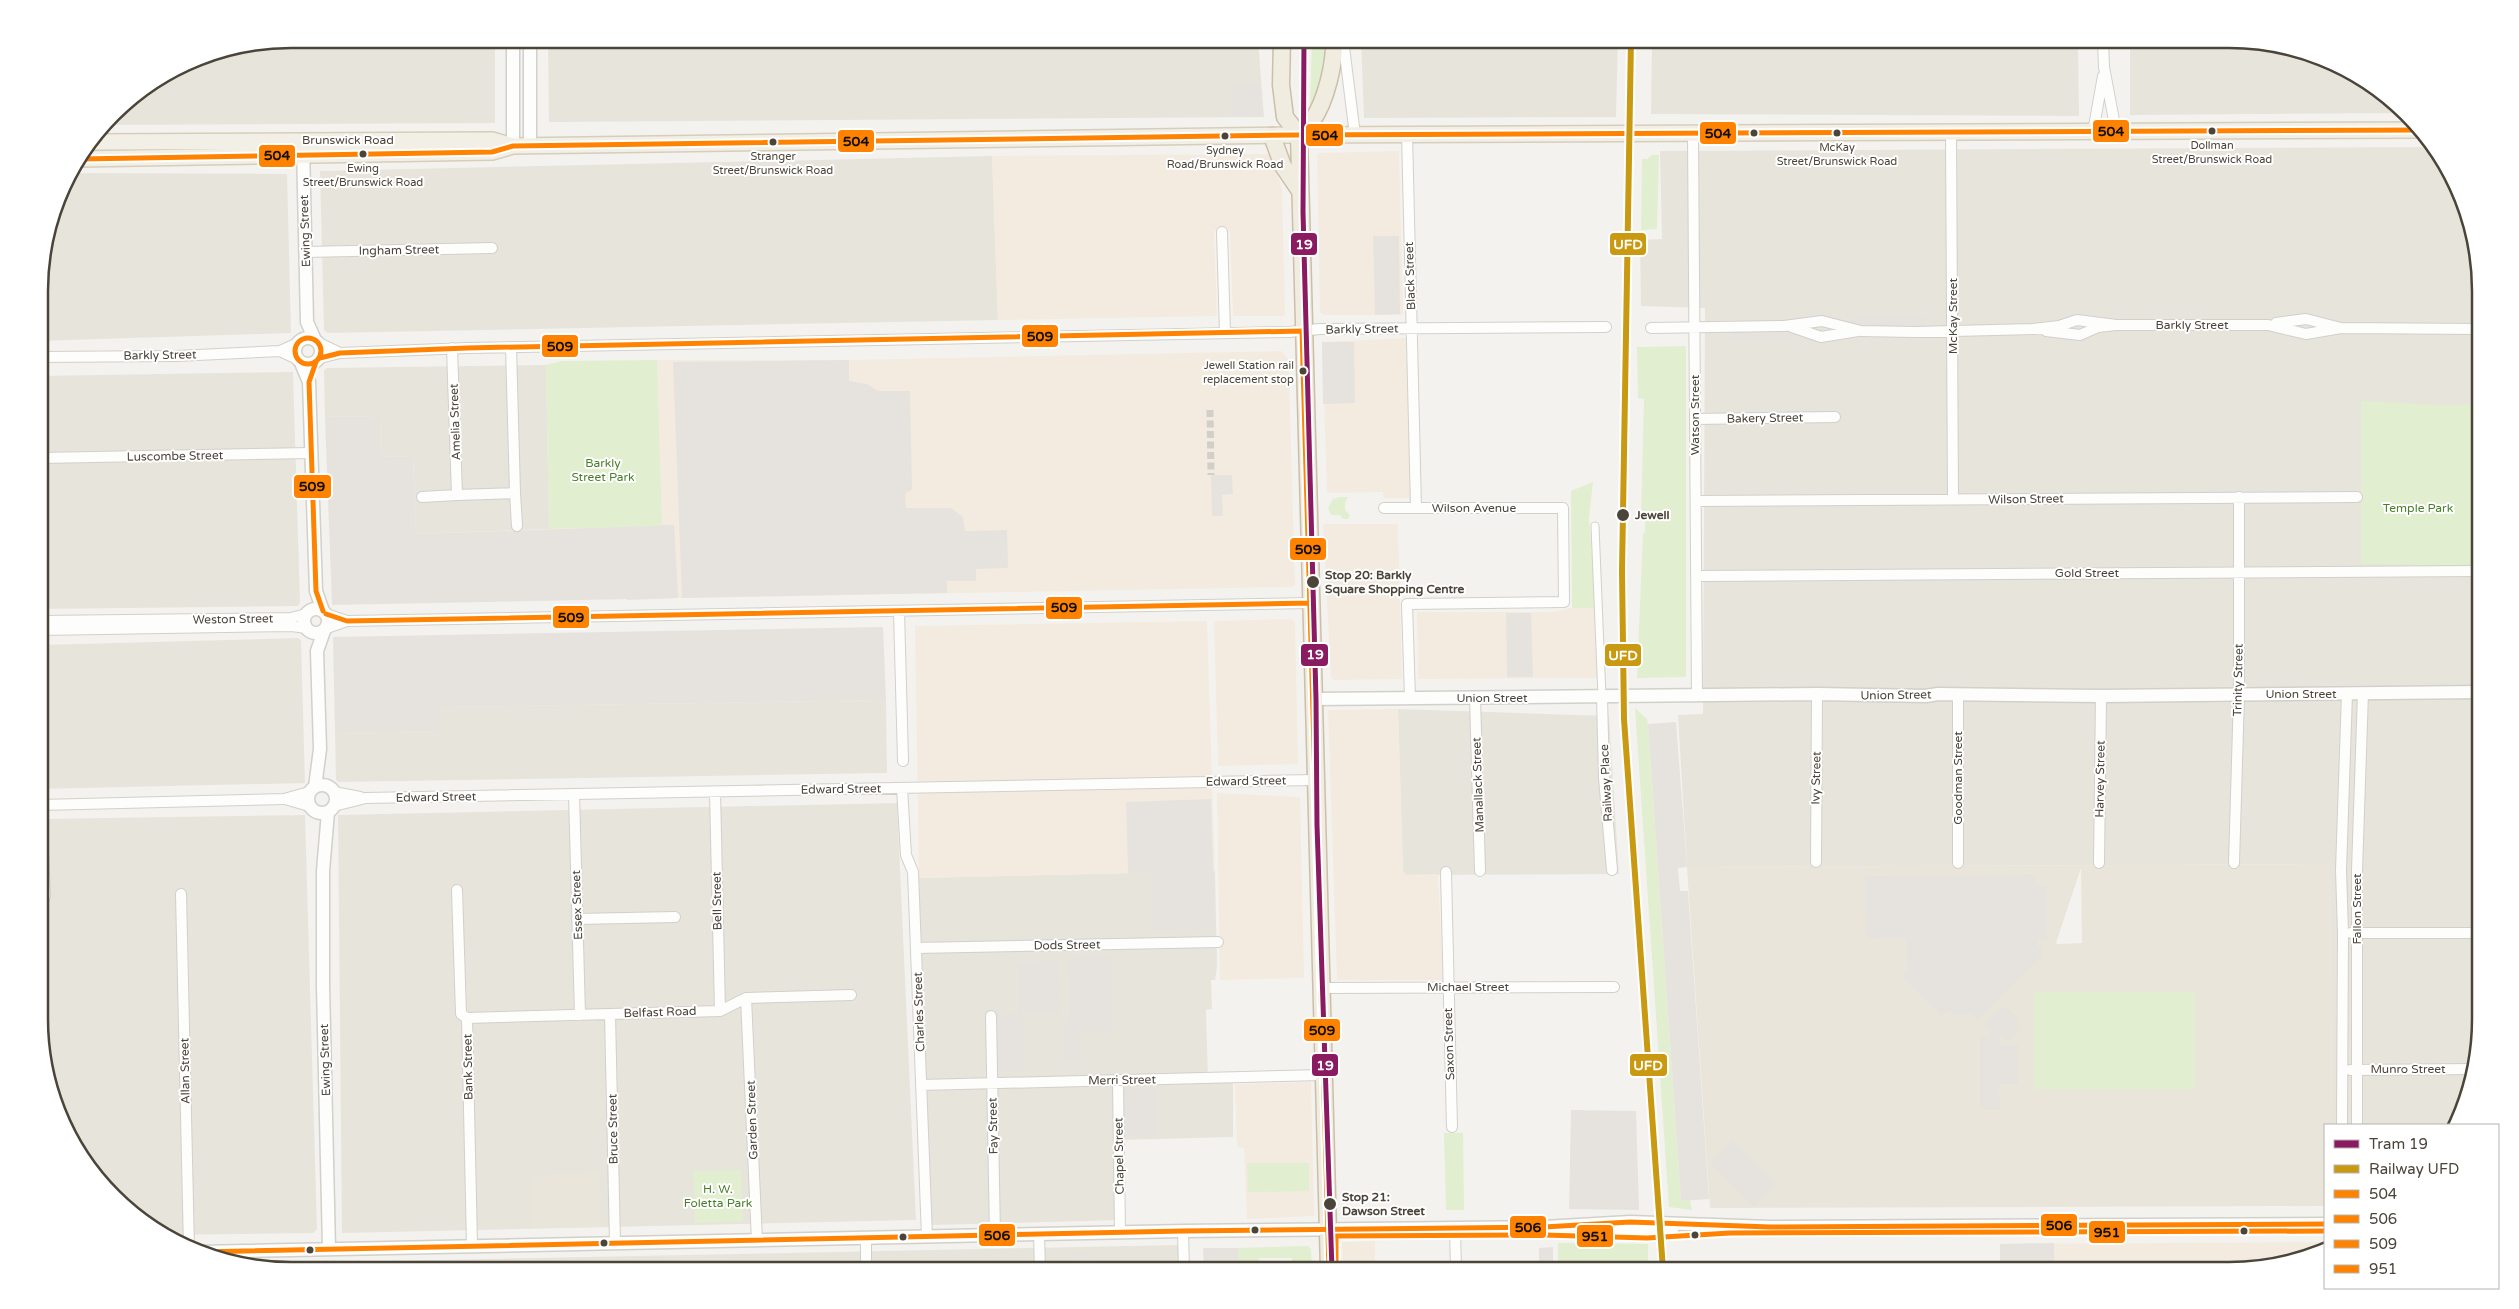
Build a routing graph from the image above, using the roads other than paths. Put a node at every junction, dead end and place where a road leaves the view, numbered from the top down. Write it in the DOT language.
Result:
graph roads {
  1 [pos="513,48"];
  2 [pos="530,48"];
  3 [pos="1282,48"];
  4 [pos="1334,48"];
  5 [pos="1344,48"];
  6 [pos="2104,48"];
  7 [pos="2104,67"];
  8 [pos="2411,130"];
  9 [pos="2116,131"];
  10 [pos="2093,132"];
  11 [pos="1951,133"];
  12 [pos="1407,134"];
  13 [pos="1693,134"];
  14 [pos="1299,135"];
  15 [pos="1355,135"];
  16 [pos="1272,136"];
  17 [pos="98,142"];
  18 [pos="513,146"];
  19 [pos="530,146"];
  20 [pos="303,148"];
  21 [pos="85,160"];
  22 [pos="1300,191"];
  23 [pos="1222,232"];
  24 [pos="492,248"];
  25 [pos="305,252"];
  26 [pos="307,322"];
  27 [pos="2268,325"];
  28 [pos="1784,326"];
  29 [pos="1606,327"];
  30 [pos="1411,328"];
  31 [pos="1651,328"];
  32 [pos="1695,328"];
  33 [pos="2341,328"];
  34 [pos="2472,329"];
  35 [pos="1302,331"];
  36 [pos="1861,331"];
  37 [pos="1953,332"];
  38 [pos="1226,333"];
  39 [pos="317,341"];
  40 [pos="299,342"];
  41 [pos="511,347"];
  42 [pos="452,348"];
  43 [pos="280,351"];
  44 [pos="340,353"];
  45 [pos="48,357"];
  46 [pos="318,360"];
  47 [pos="299,361"];
  48 [pos="309,382"];
  49 [pos="1835,417"];
  50 [pos="1695,419"];
  51 [pos="311,454"];
  52 [pos="48,458"];
  53 [pos="515,493"];
  54 [pos="422,496"];
  55 [pos="457,496"];
  56 [pos="2239,496"];
  57 [pos="2357,497"];
  58 [pos="1954,499"];
  59 [pos="1696,501"];
  60 [pos="1384,508"];
  61 [pos="1416,508"];
  62 [pos="516,526"];
  63 [pos="1595,526"];
  64 [pos="2472,571"];
  65 [pos="2239,572"];
  66 [pos="1696,576"];
  67 [pos="316,591"];
  68 [pos="1311,603"];
  69 [pos="899,610"];
  70 [pos="325,612"];
  71 [pos="307,613"];
  72 [pos="48,621"];
  73 [pos="347,621"];
  74 [pos="160,624"];
  75 [pos="48,630"];
  76 [pos="308,630"];
  77 [pos="325,630"];
  78 [pos="318,651"];
  79 [pos="2472,692"];
  80 [pos="2347,693"];
  81 [pos="2363,693"];
  82 [pos="1817,694"];
  83 [pos="1958,694"];
  84 [pos="2239,694"];
  85 [pos="1696,696"];
  86 [pos="2101,696"];
  87 [pos="1602,697"];
  88 [pos="1410,698"];
  89 [pos="1475,698"];
  90 [pos="1314,699"];
  91 [pos="320,749"];
  92 [pos="903,761"];
  93 [pos="1316,780"];
  94 [pos="902,788"];
  95 [pos="312,789"];
  96 [pos="331,789"];
  97 [pos="714,792"];
  98 [pos="574,794"];
  99 [pos="366,798"];
  100 [pos="284,799"];
  101 [pos="48,805"];
  102 [pos="312,809"];
  103 [pos="331,809"];
  104 [pos="1816,862"];
  105 [pos="2234,862"];
  106 [pos="1958,863"];
  107 [pos="2099,863"];
  108 [pos="1612,870"];
  109 [pos="1480,871"];
  110 [pos="323,872"];
  111 [pos="1446,872"];
  112 [pos="457,890"];
  113 [pos="181,894"];
  114 [pos="675,917"];
  115 [pos="577,919"];
  116 [pos="2343,933"];
  117 [pos="2356,933"];
  118 [pos="2472,933"];
  119 [pos="1218,942"];
  120 [pos="916,948"];
  121 [pos="1447,987"];
  122 [pos="1614,987"];
  123 [pos="1322,988"];
  124 [pos="851,995"];
  125 [pos="746,998"];
  126 [pos="720,1010"];
  127 [pos="610,1014"];
  128 [pos="580,1015"];
  129 [pos="991,1016"];
  130 [pos="466,1018"];
  131 [pos="2466,1069"];
  132 [pos="2342,1070"];
  133 [pos="2356,1070"];
  134 [pos="1324,1074"];
  135 [pos="1118,1080"];
  136 [pos="992,1083"];
  137 [pos="921,1085"];
  138 [pos="2342,1124"];
  139 [pos="2357,1124"];
  140 [pos="1452,1127"];
  141 [pos="2324,1224"];
  142 [pos="1455,1228"];
  143 [pos="1328,1229"];
  144 [pos="1183,1231"];
  145 [pos="1120,1233"];
  146 [pos="1039,1234"];
  147 [pos="995,1235"];
  148 [pos="927,1237"];
  149 [pos="866,1238"];
  150 [pos="189,1239"];
  151 [pos="757,1241"];
  152 [pos="616,1243"];
  153 [pos="472,1246"];
  154 [pos="329,1248"];
  155 [pos="235,1255"];
  156 [pos="866,1262"];
  157 [pos="1040,1262"];
  158 [pos="1184,1262"];
  159 [pos="1329,1262"];
  160 [pos="1456,1262"];
  1 -- 18 [label="street"];
  2 -- 19 [label="street"];
  3 -- 14 [label="highway"];
  4 -- 14 [label="highway"];
  5 -- 15 [label="street"];
  6 -- 7 [label="street"];
  7 -- 9 [label="street"];
  7 -- 10 [label="street"];
  8 -- 9 [label="main road, Brunswick Road"];
  9 -- 10 [label="main road, Brunswick Road"];
  10 -- 11 [label="main road, Brunswick Road"];
  11 -- 13 [label="main road, Brunswick Road"];
  11 -- 37 [label="street, McKay Street"];
  12 -- 13 [label="main road, Brunswick Road"];
  12 -- 15 [label="main road, Brunswick Road"];
  12 -- 30 [label="street, Black Street"];
  13 -- 32 [label="street, Watson Street"];
  14 -- 15 [label="main road, Brunswick Road"];
  14 -- 16 [label="main road, Brunswick Road"];
  14 -- 22 [label="highway"];
  16 -- 19 [label="main road, Brunswick Road"];
  16 -- 22 [label="highway"];
  17 -- 20 [label="main road, Brunswick Road"];
  18 -- 19 [label="main road, Brunswick Road"];
  18 -- 20 [label="main road, Brunswick Road"];
  20 -- 21 [label="main road, Brunswick Road"];
  20 -- 25 [label="street, Ewing Street"];
  22 -- 35 [label="highway"];
  23 -- 38 [label="street"];
  24 -- 25 [label="street, Ingham Street"];
  25 -- 26 [label="street, Ewing Street"];
  26 -- 39 [label="street, Ewing Street"];
  26 -- 40 [label="street, Ewing Street"];
  27 -- 33 [label="street, Barkly Street"];
  27 -- 33 [label="street, Barkly Street"];
  27 -- 37 [label="street, Barkly Street"];
  28 -- 32 [label="street, Barkly Street"];
  28 -- 36 [label="street, Barkly Street"];
  28 -- 36 [label="street, Barkly Street"];
  29 -- 30 [label="street, Barkly Street"];
  30 -- 35 [label="street, Barkly Street"];
  30 -- 61 [label="street, Black Street"];
  31 -- 32 [label="street, Barkly Street"];
  32 -- 50 [label="street, Watson Street"];
  33 -- 34 [label="street, Barkly Street"];
  35 -- 38 [label="street, Barkly Street"];
  35 -- 68 [label="highway"];
  36 -- 37 [label="street, Barkly Street"];
  37 -- 58 [label="street, McKay Street"];
  38 -- 41 [label="street, Barkly Street"];
  39 -- 40 [label="street"];
  39 -- 44 [label="street, Barkly Street"];
  39 -- 46 [label="street"];
  40 -- 43 [label="street, Barkly Street"];
  40 -- 47 [label="street"];
  41 -- 42 [label="street, Barkly Street"];
  41 -- 53 [label="street"];
  42 -- 44 [label="street, Barkly Street"];
  42 -- 55 [label="street, Amelia Street"];
  43 -- 45 [label="street, Barkly Street"];
  43 -- 47 [label="street, Barkly Street"];
  44 -- 46 [label="street, Barkly Street"];
  46 -- 47 [label="street"];
  46 -- 48 [label="street"];
  47 -- 48 [label="street"];
  48 -- 51 [label="street"];
  49 -- 50 [label="street, Bakery Street"];
  50 -- 59 [label="street, Watson Street"];
  51 -- 52 [label="street, Luscombe Street"];
  51 -- 67 [label="street"];
  53 -- 55 [label="street"];
  53 -- 62 [label="street"];
  54 -- 55 [label="street"];
  56 -- 57 [label="street, Wilson Street"];
  56 -- 58 [label="street, Wilson Street"];
  56 -- 65 [label="street, Trinity Street"];
  58 -- 59 [label="street, Wilson Street"];
  59 -- 66 [label="street, Watson Street"];
  60 -- 61 [label="street, Wilson Avenue"];
  61 -- 88 [label="street, Wilson Avenue"];
  63 -- 87 [label="street"];
  64 -- 65 [label="street, Gold Street"];
  65 -- 66 [label="street, Gold Street"];
  65 -- 84 [label="street, Trinity Street"];
  66 -- 85 [label="street, Watson Street"];
  67 -- 70 [label="street"];
  67 -- 71 [label="street"];
  68 -- 69 [label="street"];
  68 -- 90 [label="highway"];
  69 -- 73 [label="street"];
  69 -- 92 [label="street"];
  70 -- 71 [label="street"];
  70 -- 73 [label="street"];
  70 -- 77 [label="street"];
  71 -- 74 [label="street, Weston Street"];
  71 -- 76 [label="street"];
  72 -- 74 [label="street, Weston Street"];
  73 -- 77 [label="street"];
  74 -- 75 [label="street, Weston Street"];
  74 -- 76 [label="street, Weston Street"];
  76 -- 77 [label="street"];
  76 -- 78 [label="street"];
  77 -- 78 [label="street"];
  78 -- 91 [label="street"];
  79 -- 81 [label="street, Union Street"];
  80 -- 81 [label="street, Union Street"];
  80 -- 84 [label="street, Union Street"];
  80 -- 116 [label="street, Fallon Street"];
  81 -- 117 [label="street, Fallon Street"];
  82 -- 83 [label="street, Union Street"];
  82 -- 85 [label="street, Union Street"];
  82 -- 104 [label="street, Ivy Street"];
  83 -- 86 [label="street, Union Street"];
  83 -- 106 [label="street, Goodman Street"];
  84 -- 86 [label="street, Union Street"];
  84 -- 105 [label="street, Trinity Street"];
  85 -- 87 [label="street, Union Street"];
  86 -- 107 [label="street, Harvey Street"];
  87 -- 89 [label="street, Union Street"];
  87 -- 108 [label="street, Railway Place"];
  88 -- 89 [label="street, Union Street"];
  88 -- 90 [label="street, Union Street"];
  89 -- 109 [label="street, Manallack Street"];
  90 -- 93 [label="highway"];
  91 -- 95 [label="street"];
  91 -- 96 [label="street"];
  93 -- 94 [label="street, Edward Street"];
  93 -- 123 [label="highway"];
  94 -- 97 [label="street, Edward Street"];
  94 -- 120 [label="street, Charles Street"];
  95 -- 96 [label="street"];
  95 -- 100 [label="street"];
  95 -- 102 [label="street, Ewing Street"];
  96 -- 99 [label="street, Edward Street"];
  96 -- 103 [label="street, Ewing Street"];
  97 -- 98 [label="street, Edward Street"];
  97 -- 126 [label="street, Bell Street"];
  98 -- 99 [label="street, Edward Street"];
  98 -- 115 [label="street, Essex Street"];
  99 -- 103 [label="street, Edward Street"];
  100 -- 101 [label="street"];
  100 -- 102 [label="street"];
  102 -- 103 [label="street"];
  102 -- 110 [label="street, Ewing Street"];
  103 -- 110 [label="street, Ewing Street"];
  110 -- 154 [label="street, Ewing Street"];
  111 -- 121 [label="street, Saxon Street"];
  112 -- 130 [label="street, Bank Street"];
  113 -- 150 [label="street, Allan Street"];
  114 -- 115 [label="street"];
  115 -- 128 [label="street, Essex Street"];
  116 -- 117 [label="street"];
  116 -- 132 [label="street, Fallon Street"];
  117 -- 118 [label="street"];
  117 -- 133 [label="street, Fallon Street"];
  119 -- 120 [label="street, Dods Street"];
  120 -- 137 [label="street, Charles Street"];
  121 -- 122 [label="street, Michael Street"];
  121 -- 123 [label="street, Michael Street"];
  121 -- 140 [label="street, Saxon Street"];
  123 -- 134 [label="highway"];
  124 -- 125 [label="street, Belfast Road"];
  125 -- 126 [label="street, Belfast Road"];
  125 -- 151 [label="street, Garden Street"];
  126 -- 127 [label="street, Belfast Road"];
  127 -- 128 [label="street, Belfast Road"];
  127 -- 152 [label="street, Bruce Street"];
  128 -- 130 [label="street, Belfast Road"];
  129 -- 136 [label="street, Fay Street"];
  130 -- 153 [label="street, Bank Street"];
  131 -- 133 [label="street, Munro Street"];
  132 -- 133 [label="street, Munro Street"];
  132 -- 138 [label="street, Fallon Street"];
  133 -- 139 [label="street, Fallon Street"];
  134 -- 135 [label="street, Merri Street"];
  134 -- 143 [label="highway"];
  135 -- 136 [label="street, Merri Street"];
  135 -- 145 [label="street, Chapel Street"];
  136 -- 137 [label="street, Merri Street"];
  136 -- 147 [label="street, Fay Street"];
  137 -- 148 [label="street, Charles Street"];
  141 -- 142 [label="street"];
  142 -- 143 [label="street"];
  142 -- 160 [label="street"];
  143 -- 144 [label="street"];
  143 -- 159 [label="highway"];
  144 -- 145 [label="street"];
  144 -- 158 [label="street"];
  145 -- 146 [label="street"];
  146 -- 147 [label="street"];
  146 -- 157 [label="street"];
  147 -- 148 [label="street"];
  148 -- 149 [label="street"];
  149 -- 151 [label="street"];
  149 -- 156 [label="street"];
  151 -- 152 [label="street"];
  152 -- 153 [label="street"];
  153 -- 154 [label="street"];
  154 -- 155 [label="street"];
}
